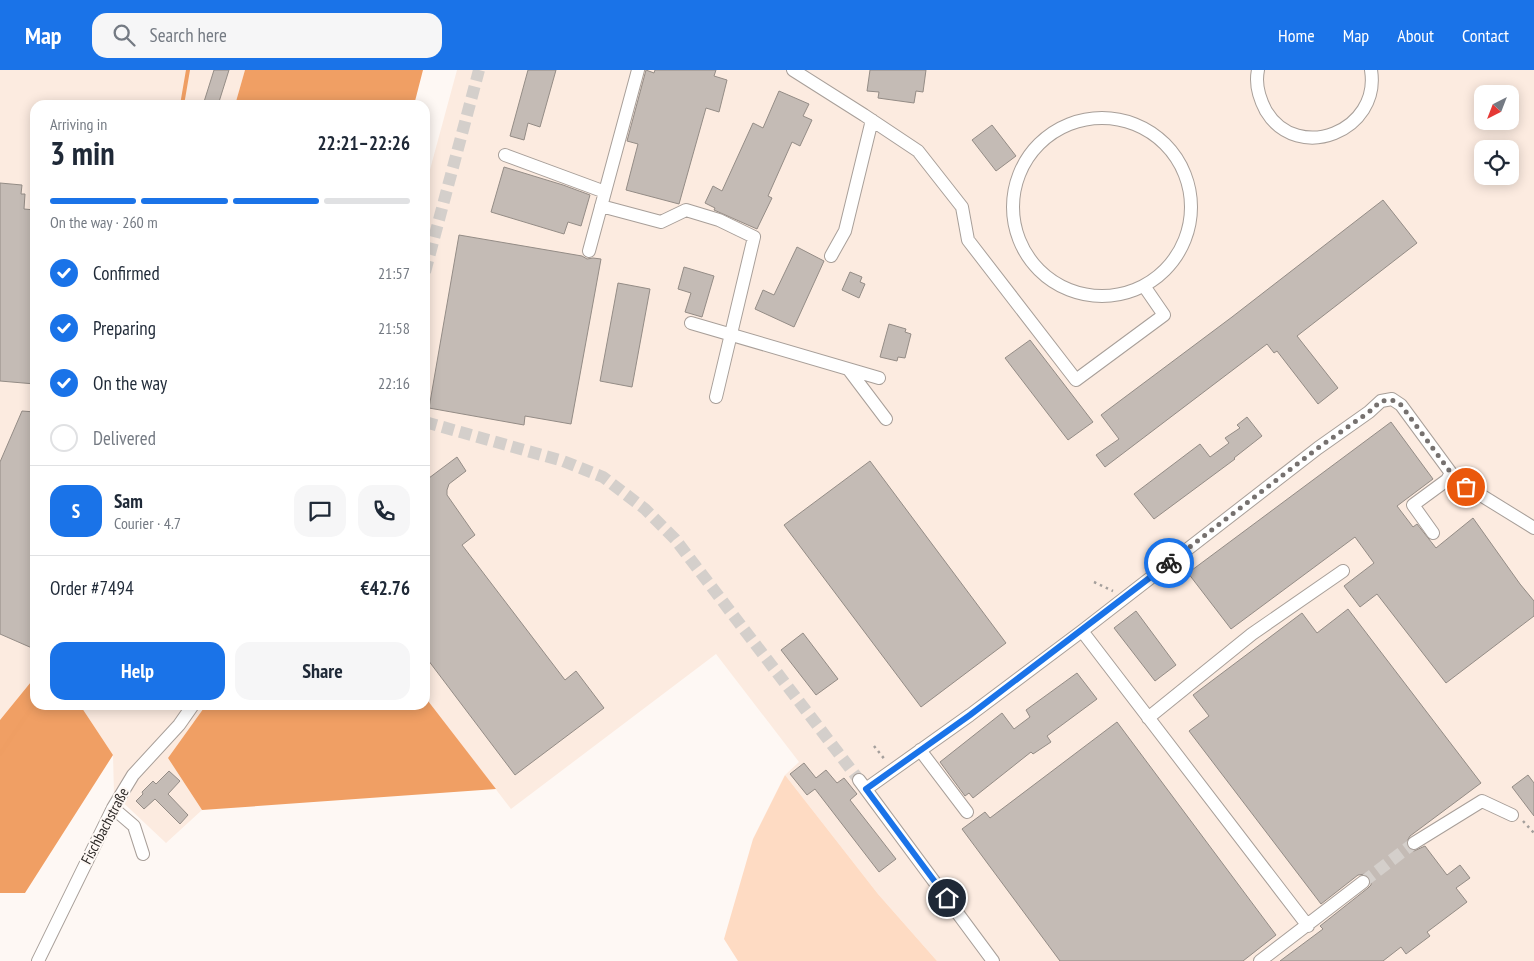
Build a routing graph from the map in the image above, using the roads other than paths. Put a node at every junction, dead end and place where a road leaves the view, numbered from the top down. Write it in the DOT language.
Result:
graph roads {
  1 [pos="638,70"];
  2 [pos="1258,70"];
  3 [pos="1371,70"];
  4 [pos="797,71"];
  5 [pos="872,120"];
  6 [pos="505,155"];
  7 [pos="605,192"];
  8 [pos="601,206"];
  9 [pos="589,251"];
  10 [pos="831,256"];
  11 [pos="1144,286"];
  12 [pos="691,323"];
  13 [pos="731,334"];
  14 [pos="849,370"];
  15 [pos="879,378"];
  16 [pos="716,396"];
  17 [pos="886,420"];
  18 [pos="1450,476"];
  19 [pos="1534,528"];
  20 [pos="1434,533"];
  21 [pos="1343,571"];
  22 [pos="1082,631"];
  23 [pos="190,710"];
  24 [pos="1148,718"];
  25 [pos="920,750"];
  26 [pos="113,808"];
  27 [pos="967,812"];
  28 [pos="1512,814"];
  29 [pos="1414,843"];
  30 [pos="143,854"];
  31 [pos="1363,882"];
  32 [pos="1308,926"];
  33 [pos="38,961"];
  34 [pos="993,961"];
  35 [pos="1260,961"];
  1 -- 7 [label="street"];
  2 -- 3 [label="street"];
  4 -- 5 [label="street"];
  5 -- 10 [label="street"];
  5 -- 11 [label="street"];
  6 -- 7 [label="street"];
  7 -- 8 [label="street"];
  8 -- 9 [label="street"];
  8 -- 13 [label="street"];
  11 -- 11 [label="street"];
  12 -- 13 [label="street"];
  13 -- 14 [label="street"];
  13 -- 16 [label="street"];
  14 -- 15 [label="street"];
  14 -- 17 [label="street"];
  18 -- 19 [label="street"];
  18 -- 20 [label="street"];
  18 -- 22 [label="street"];
  21 -- 24 [label="street"];
  22 -- 24 [label="street"];
  22 -- 25 [label="street"];
  23 -- 26 [label="street, Fischbachstraße"];
  24 -- 32 [label="street"];
  25 -- 27 [label="street"];
  25 -- 34 [label="street"];
  26 -- 30 [label="street"];
  26 -- 33 [label="street, Fischbachstraße"];
  28 -- 29 [label="street"];
  31 -- 32 [label="street"];
  32 -- 35 [label="street"];
}
